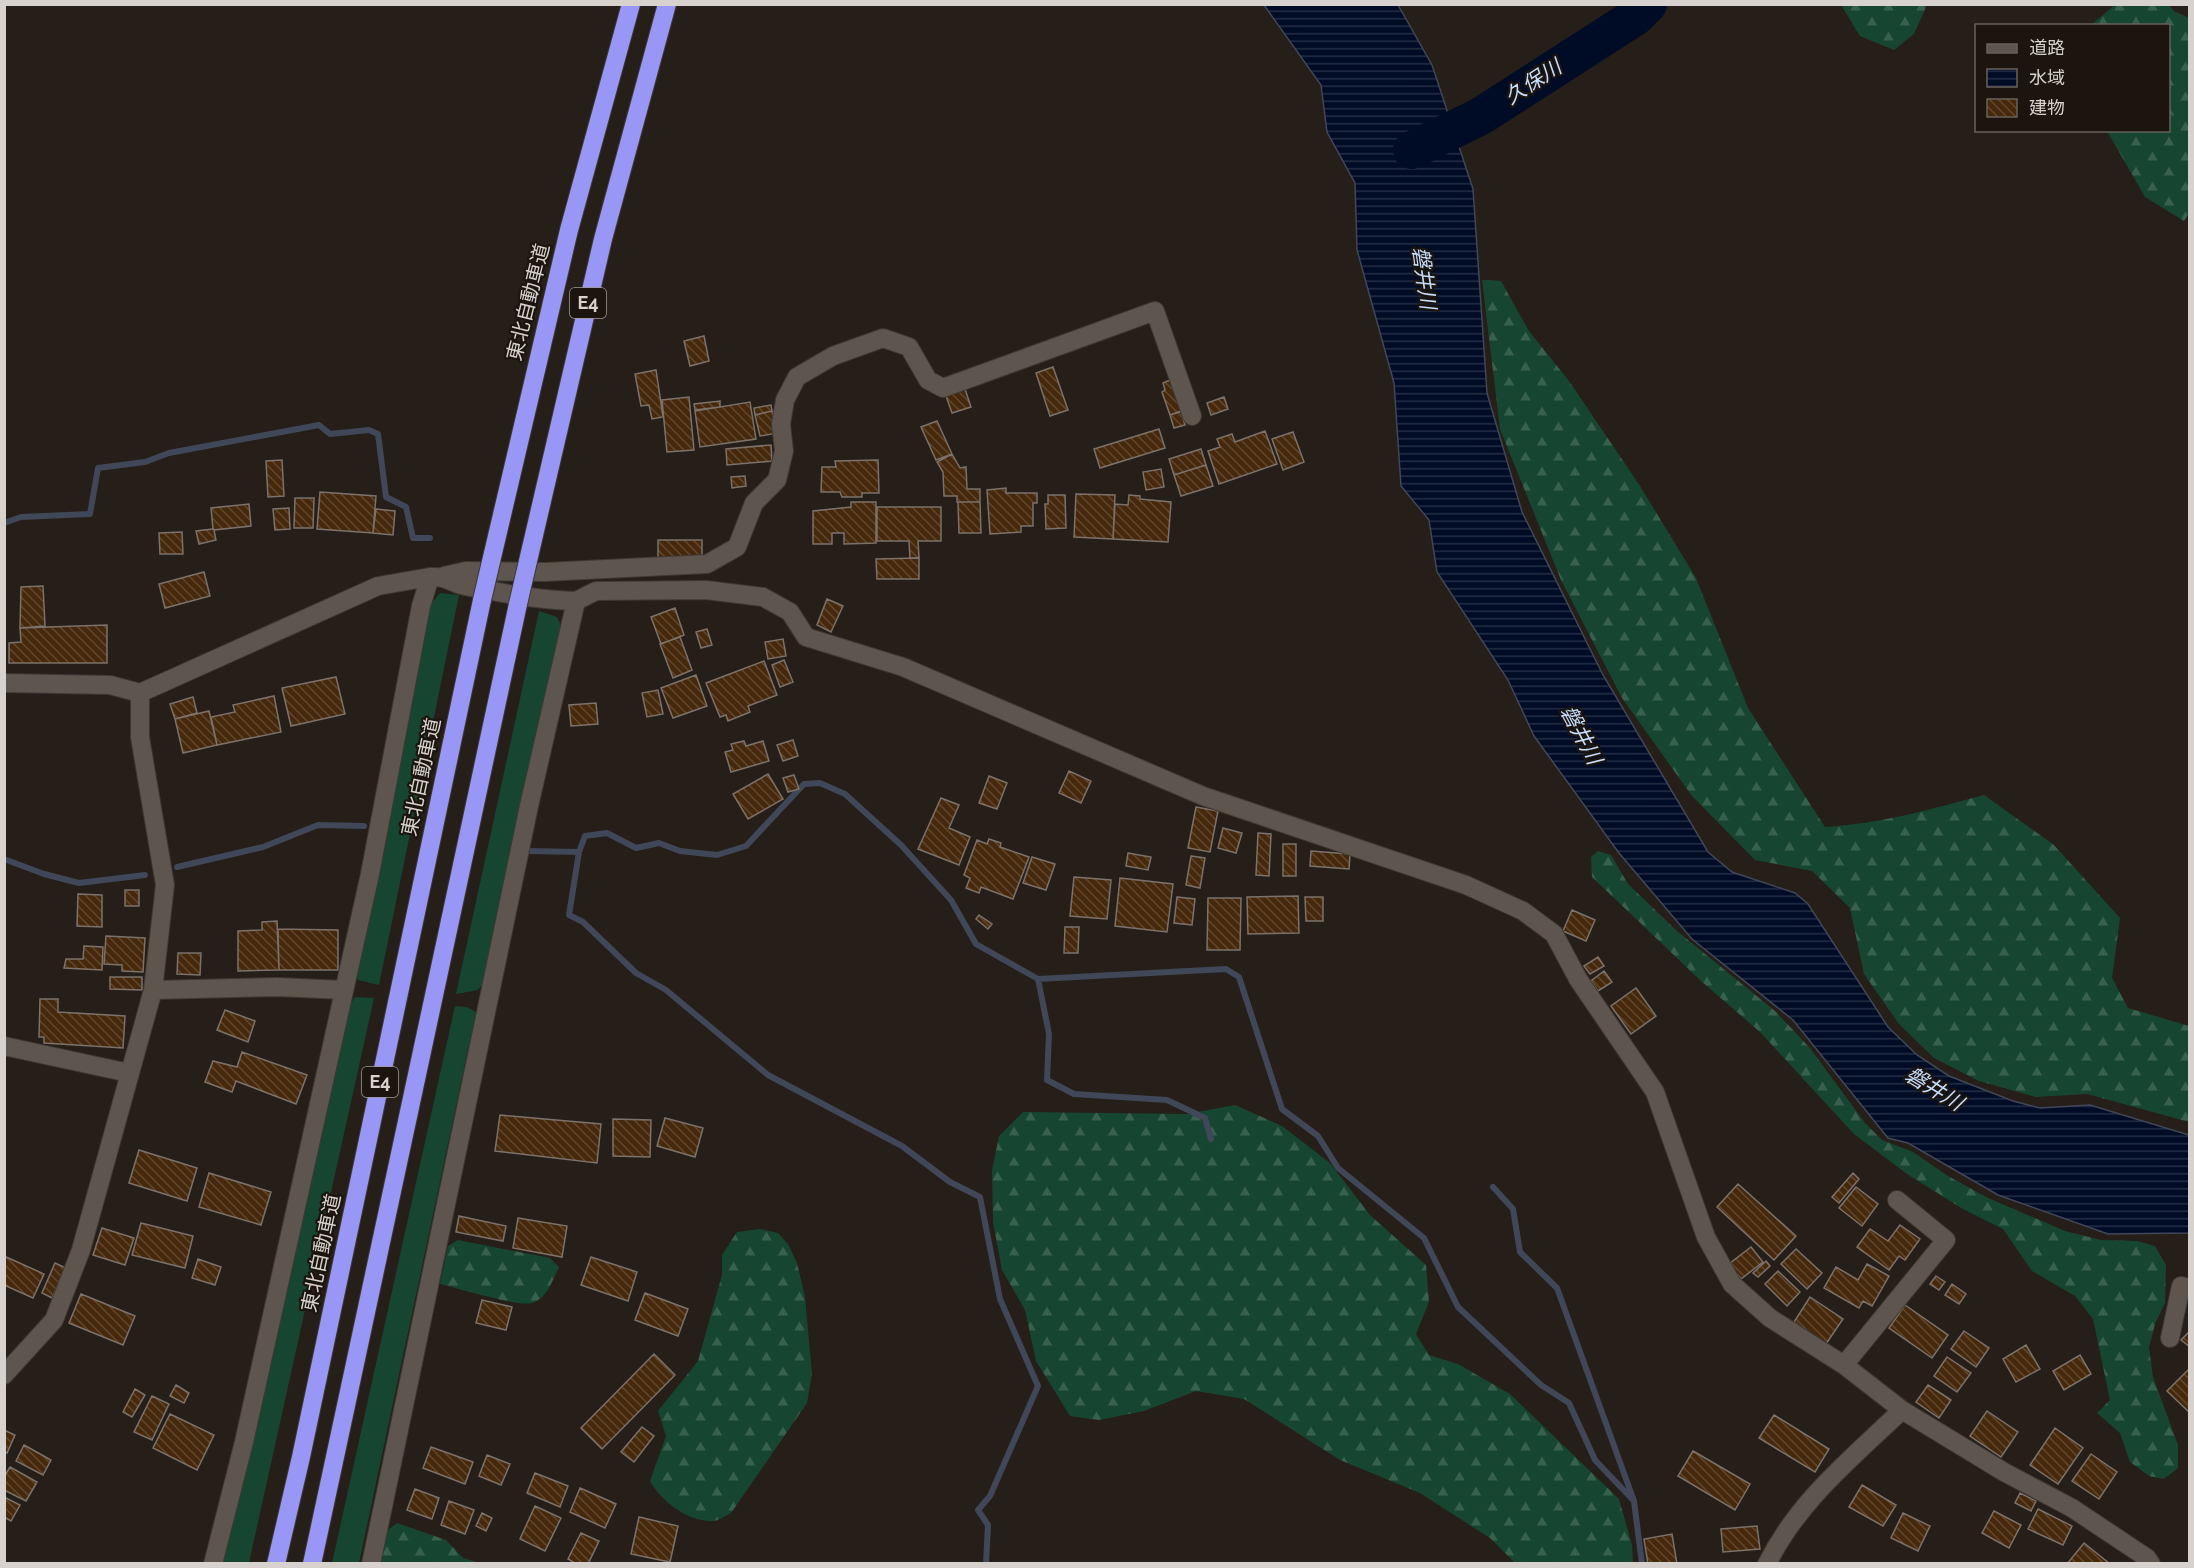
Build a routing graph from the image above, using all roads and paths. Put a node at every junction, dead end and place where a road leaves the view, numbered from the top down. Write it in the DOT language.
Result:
graph roads {
  1 [pos="631,4"];
  2 [pos="667,4"];
  3 [pos="1192,416"];
  4 [pos="437,577"];
  5 [pos="576,601"];
  6 [pos="4,683"];
  7 [pos="140,693"];
  8 [pos="153,990"];
  9 [pos="344,990"];
  10 [pos="4,1046"];
  11 [pos="129,1073"];
  12 [pos="1897,1200"];
  13 [pos="2190,1288"];
  14 [pos="2170,1338"];
  15 [pos="1844,1365"];
  16 [pos="4,1375"];
  17 [pos="1902,1410"];
  18 [pos="213,1563"];
  19 [pos="276,1563"];
  20 [pos="312,1563"];
  21 [pos="371,1563"];
  22 [pos="1767,1563"];
  23 [pos="2151,1563"];
  1 -- 19 [label="highway, 東北自動車道 / E4, bridge"];
  2 -- 20 [label="highway, E4, bridge"];
  3 -- 4 [label="street"];
  4 -- 5 [label="street"];
  4 -- 7 [label="street"];
  4 -- 9 [label="street"];
  5 -- 15 [label="street"];
  5 -- 21 [label="street"];
  6 -- 7 [label="street"];
  7 -- 8 [label="street"];
  8 -- 9 [label="street"];
  8 -- 11 [label="street"];
  9 -- 18 [label="street"];
  10 -- 11 [label="street"];
  11 -- 16 [label="street"];
  12 -- 15 [label="street"];
  13 -- 14 [label="street"];
  15 -- 17 [label="street"];
  17 -- 22 [label="street"];
  17 -- 23 [label="street"];
}
